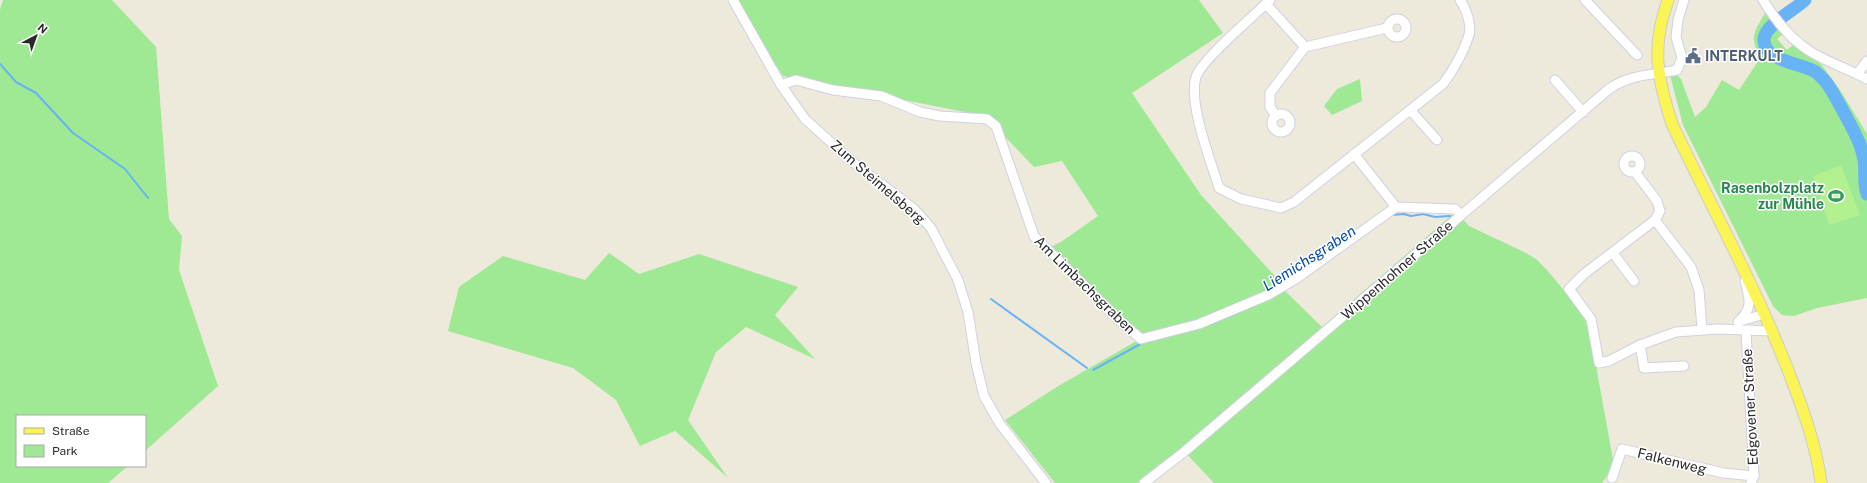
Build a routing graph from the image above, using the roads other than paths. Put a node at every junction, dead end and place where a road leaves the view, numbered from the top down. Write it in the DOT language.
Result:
graph roads {
  1 [pos="733,0"];
  2 [pos="1460,0"];
  3 [pos="1585,0"];
  4 [pos="1668,0"];
  5 [pos="1684,0"];
  6 [pos="1763,0"];
  7 [pos="1268,2"];
  8 [pos="1388,28"];
  9 [pos="1305,48"];
  10 [pos="1637,55"];
  11 [pos="1867,61"];
  12 [pos="1658,73"];
  13 [pos="1857,74"];
  14 [pos="1867,79"];
  15 [pos="1555,80"];
  16 [pos="781,85"];
  17 [pos="1410,110"];
  18 [pos="1583,112"];
  19 [pos="1276,116"];
  20 [pos="1437,140"];
  21 [pos="1354,154"];
  22 [pos="1635,172"];
  23 [pos="1396,207"];
  24 [pos="1461,215"];
  25 [pos="1655,220"];
  26 [pos="1613,253"];
  27 [pos="1736,253"];
  28 [pos="1634,281"];
  29 [pos="1765,314"];
  30 [pos="1738,322"];
  31 [pos="1702,329"];
  32 [pos="1718,329"];
  33 [pos="1746,331"];
  34 [pos="1772,331"];
  35 [pos="1640,345"];
  36 [pos="1684,366"];
  37 [pos="1612,478"];
  38 [pos="1753,480"];
  39 [pos="1046,483"];
  40 [pos="1144,483"];
  41 [pos="1821,483"];
  1 -- 16 [label="street, Zum Steimelsberg"];
  2 -- 17 [label="street"];
  3 -- 10 [label="street"];
  4 -- 12 [label="main road"];
  5 -- 12 [label="street, Wippenhohner Straße"];
  6 -- 13 [label="street"];
  7 -- 9 [label="street"];
  7 -- 21 [label="street"];
  8 -- 9 [label="street"];
  9 -- 19 [label="street"];
  11 -- 13 [label="street"];
  12 -- 18 [label="street, Wippenhohner Straße"];
  12 -- 27 [label="main road"];
  13 -- 14 [label="street"];
  15 -- 18 [label="street"];
  16 -- 23 [label="street, Am Limbachsgraben"];
  16 -- 39 [label="street, Zum Steimelsberg"];
  17 -- 20 [label="street"];
  17 -- 21 [label="street"];
  18 -- 24 [label="street, Wippenhohner Straße"];
  21 -- 23 [label="street"];
  22 -- 25 [label="street"];
  23 -- 24 [label="street"];
  24 -- 40 [label="street, Wippenhohner Straße"];
  25 -- 26 [label="street"];
  25 -- 31 [label="street"];
  26 -- 28 [label="street"];
  26 -- 35 [label="street"];
  27 -- 29 [label="main road"];
  27 -- 30 [label="street"];
  29 -- 30 [label="street"];
  29 -- 34 [label="main road"];
  30 -- 32 [label="street"];
  31 -- 32 [label="street"];
  31 -- 35 [label="street"];
  32 -- 33 [label="street"];
  33 -- 34 [label="street"];
  33 -- 38 [label="street, Edgovener Straße"];
  34 -- 41 [label="main road"];
  35 -- 36 [label="street"];
  37 -- 38 [label="street, Falkenweg"];
}
